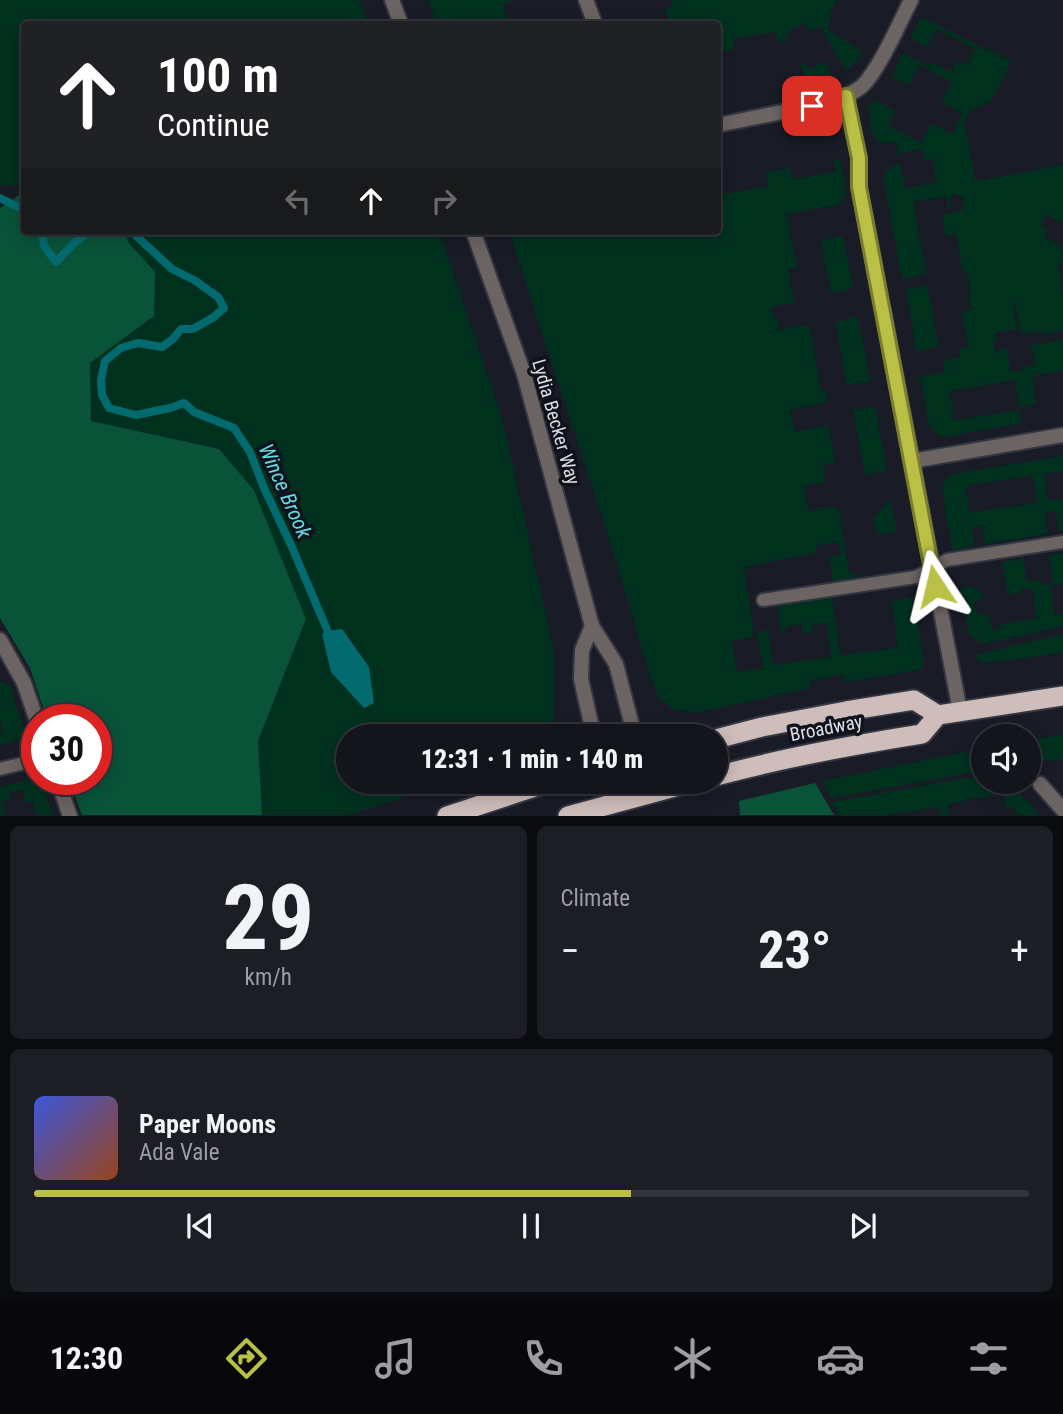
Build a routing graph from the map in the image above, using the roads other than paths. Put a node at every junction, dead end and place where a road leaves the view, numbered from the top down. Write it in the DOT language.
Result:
graph roads {
  1 [pos="392,0"];
  2 [pos="586,0"];
  3 [pos="911,0"];
  4 [pos="400,21"];
  5 [pos="594,21"];
  6 [pos="846,96"];
  7 [pos="721,124"];
  8 [pos="864,212"];
  9 [pos="473,235"];
  10 [pos="1063,436"];
  11 [pos="912,461"];
  12 [pos="1063,542"];
  13 [pos="932,569"];
  14 [pos="763,600"];
  15 [pos="592,626"];
  16 [pos="0,640"];
  17 [pos="7,664"];
  18 [pos="1063,696"];
  19 [pos="31,704"];
  20 [pos="960,711"];
  21 [pos="939,715"];
  22 [pos="591,724"];
  23 [pos="631,724"];
  24 [pos="728,736"];
  25 [pos="21,764"];
  26 [pos="0,769"];
  27 [pos="728,773"];
  28 [pos="1041,785"];
  29 [pos="514,794"];
  30 [pos="609,794"];
  31 [pos="634,794"];
  32 [pos="63,795"];
  33 [pos="611,804"];
  34 [pos="1063,810"];
  35 [pos="70,816"];
  36 [pos="447,816"];
  37 [pos="568,816"];
  1 -- 4 [label="street"];
  2 -- 5 [label="street"];
  3 -- 6 [label="street"];
  6 -- 7 [label="street"];
  6 -- 8 [label="lane"];
  8 -- 11 [label="street"];
  9 -- 15 [label="street, Lydia Becker Way"];
  10 -- 11 [label="street"];
  11 -- 13 [label="street"];
  12 -- 13 [label="lane"];
  13 -- 14 [label="lane"];
  13 -- 20 [label="street"];
  15 -- 22 [label="street"];
  15 -- 23 [label="street, Lydia Becker Way"];
  16 -- 17 [label="street"];
  17 -- 19 [label="street"];
  18 -- 20 [label="highway, Broadway"];
  20 -- 21 [label="highway, Broadway"];
  21 -- 24 [label="highway, Broadway"];
  21 -- 27 [label="highway, Broadway"];
  25 -- 26 [label="lane"];
  28 -- 34 [label="street"];
  29 -- 36 [label="highway"];
  30 -- 33 [label="street"];
  31 -- 33 [label="highway"];
  32 -- 35 [label="street"];
  33 -- 37 [label="highway"];
}
